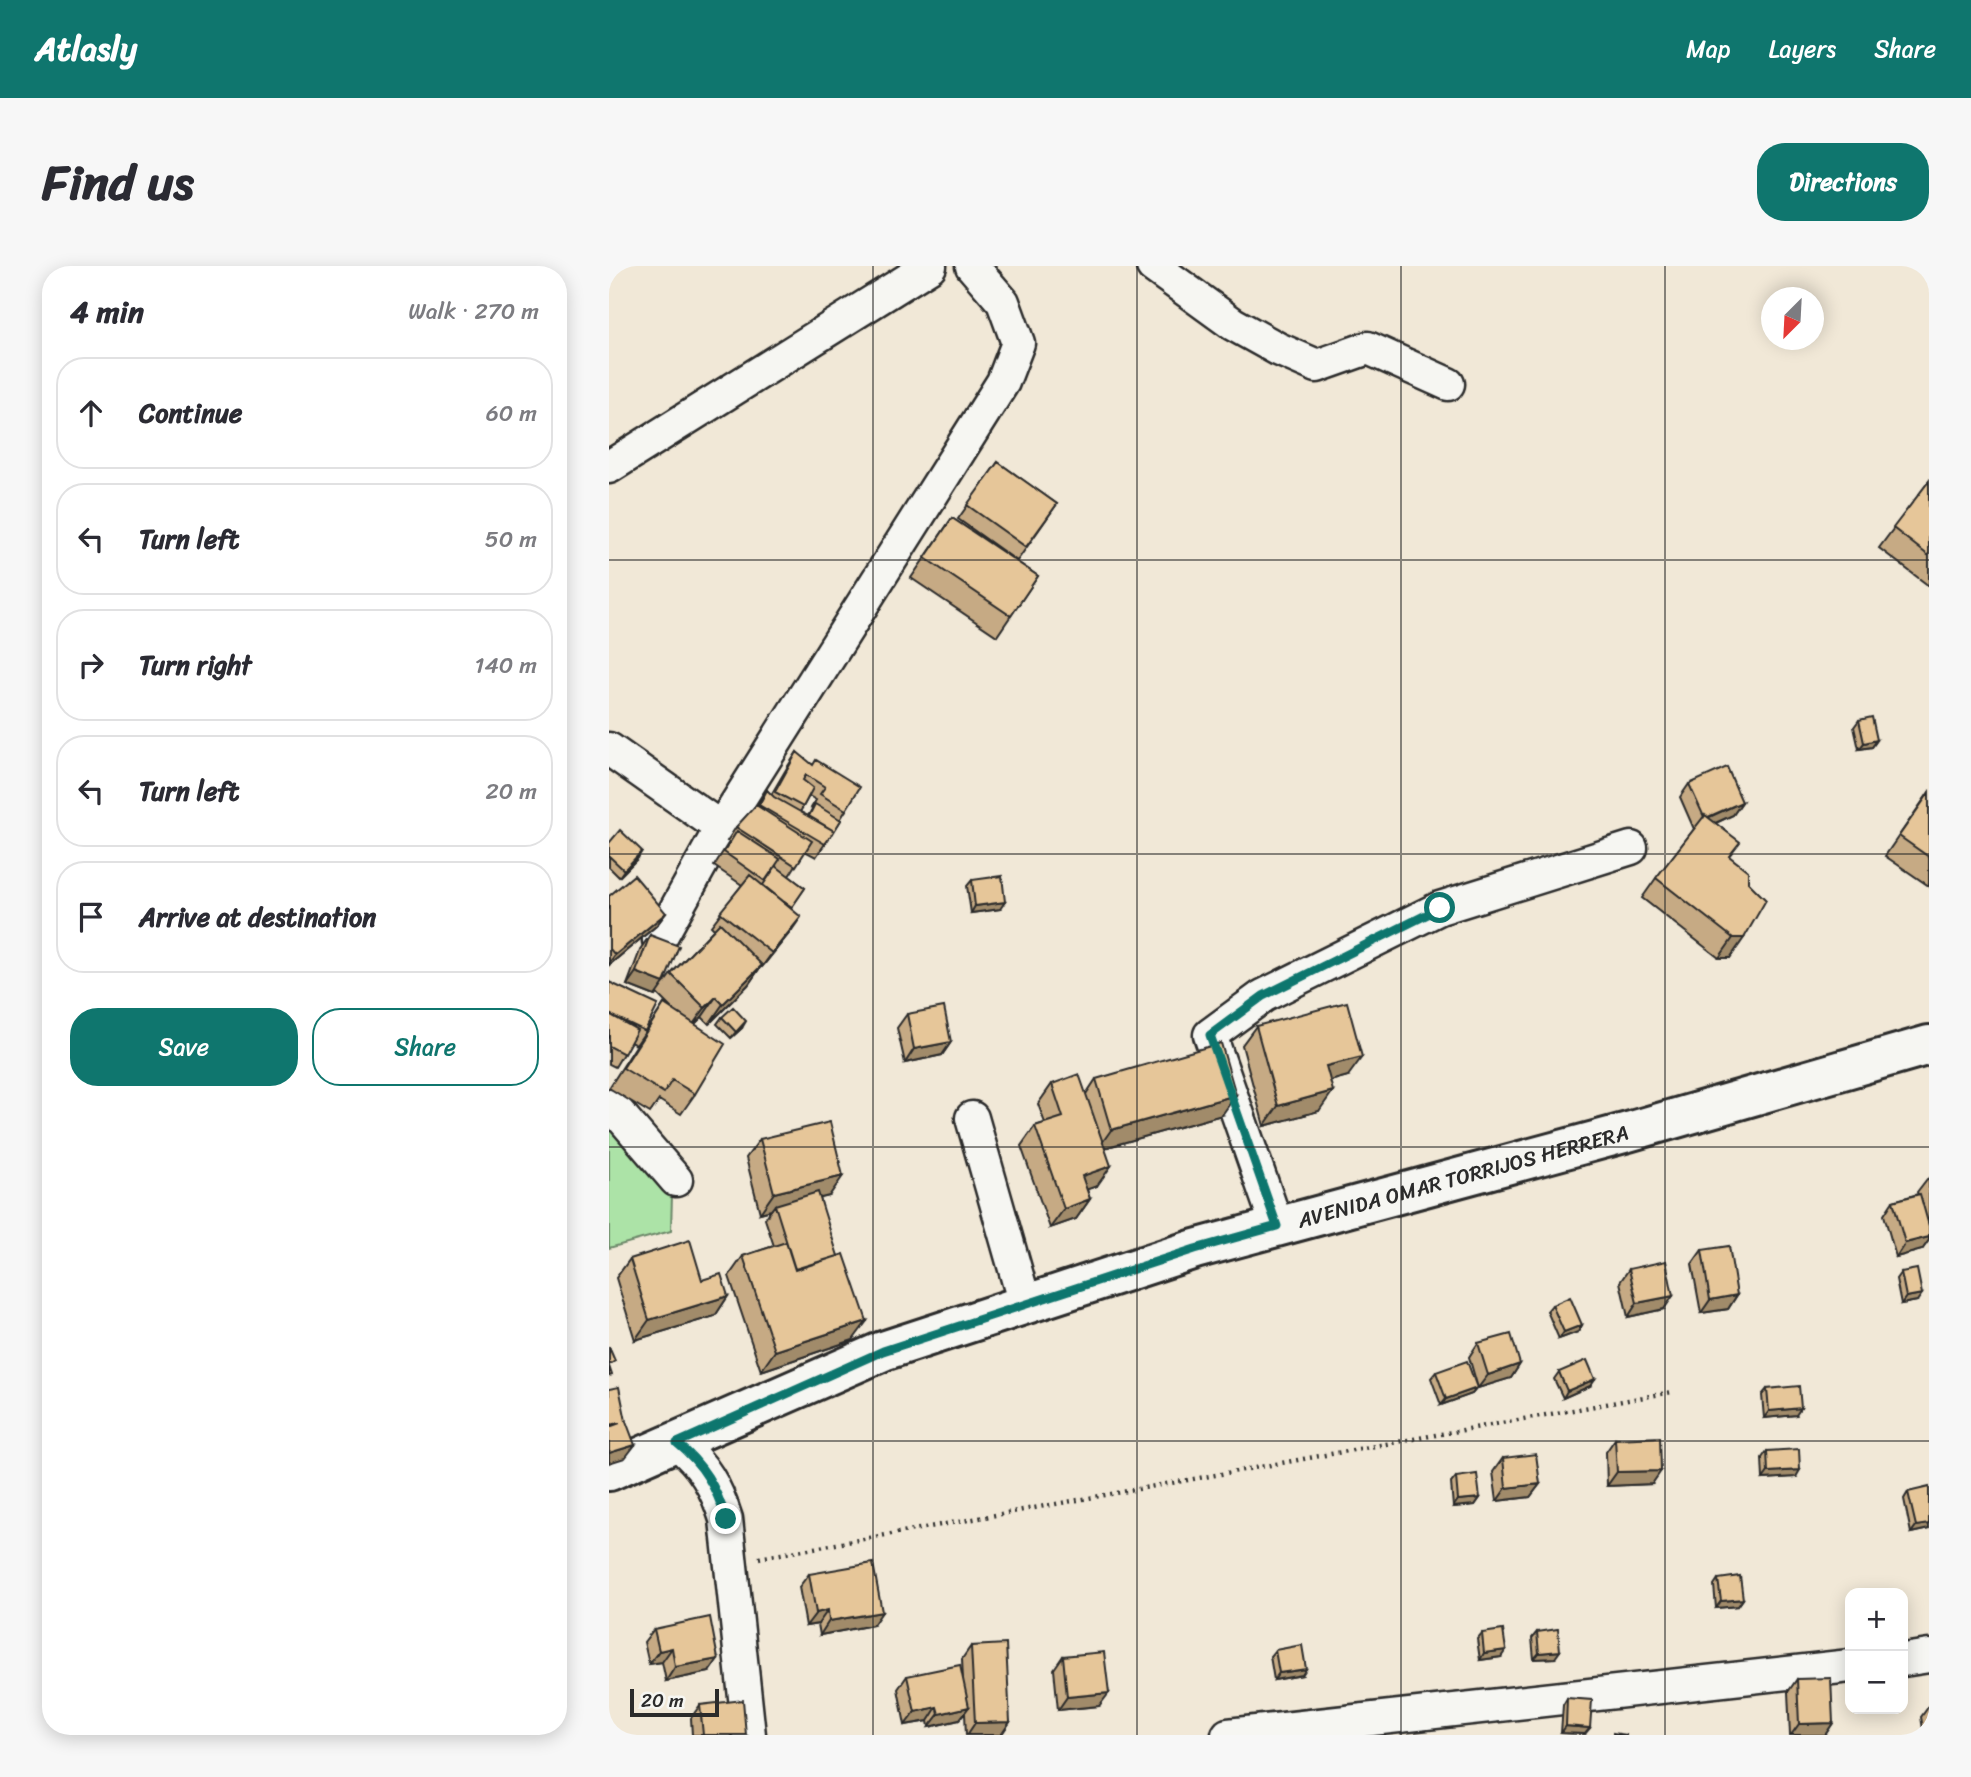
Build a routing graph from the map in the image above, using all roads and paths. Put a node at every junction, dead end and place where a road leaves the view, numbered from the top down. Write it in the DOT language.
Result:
graph roads {
  1 [pos="930,266"];
  2 [pos="972,266"];
  3 [pos="1153,266"];
  4 [pos="1448,384"];
  5 [pos="609,467"];
  6 [pos="609,749"];
  7 [pos="721,828"];
  8 [pos="1631,848"];
  9 [pos="659,940"];
  10 [pos="1929,1045"];
  11 [pos="609,1106"];
  12 [pos="972,1118"];
  13 [pos="676,1180"];
  14 [pos="1277,1226"];
  15 [pos="1025,1304"];
  16 [pos="1672,1392"];
  17 [pos="677,1443"];
  18 [pos="609,1471"];
  19 [pos="730,1563"];
  20 [pos="1929,1657"];
  21 [pos="1908,1659"];
  22 [pos="1845,1667"];
  23 [pos="749,1735"];
  24 [pos="1228,1735"];
  1 -- 5 [label="street"];
  2 -- 7 [label="street"];
  3 -- 4 [label="street"];
  6 -- 7 [label="street"];
  7 -- 9 [label="street"];
  8 -- 14 [label="street"];
  10 -- 14 [label="street, AVENIDA OMAR TORRIJOS HERRERA"];
  11 -- 13 [label="street"];
  12 -- 15 [label="street"];
  14 -- 15 [label="street, AVENIDA OMAR TORRIJOS HERRERA"];
  15 -- 17 [label="street, AVENIDA OMAR TORRIJOS HERRERA"];
  16 -- 19 [label="path"];
  17 -- 18 [label="street, AVENIDA OMAR TORRIJOS HERRERA"];
  17 -- 19 [label="street"];
  19 -- 23 [label="street"];
  20 -- 21 [label="street"];
  22 -- 24 [label="street"];
}
